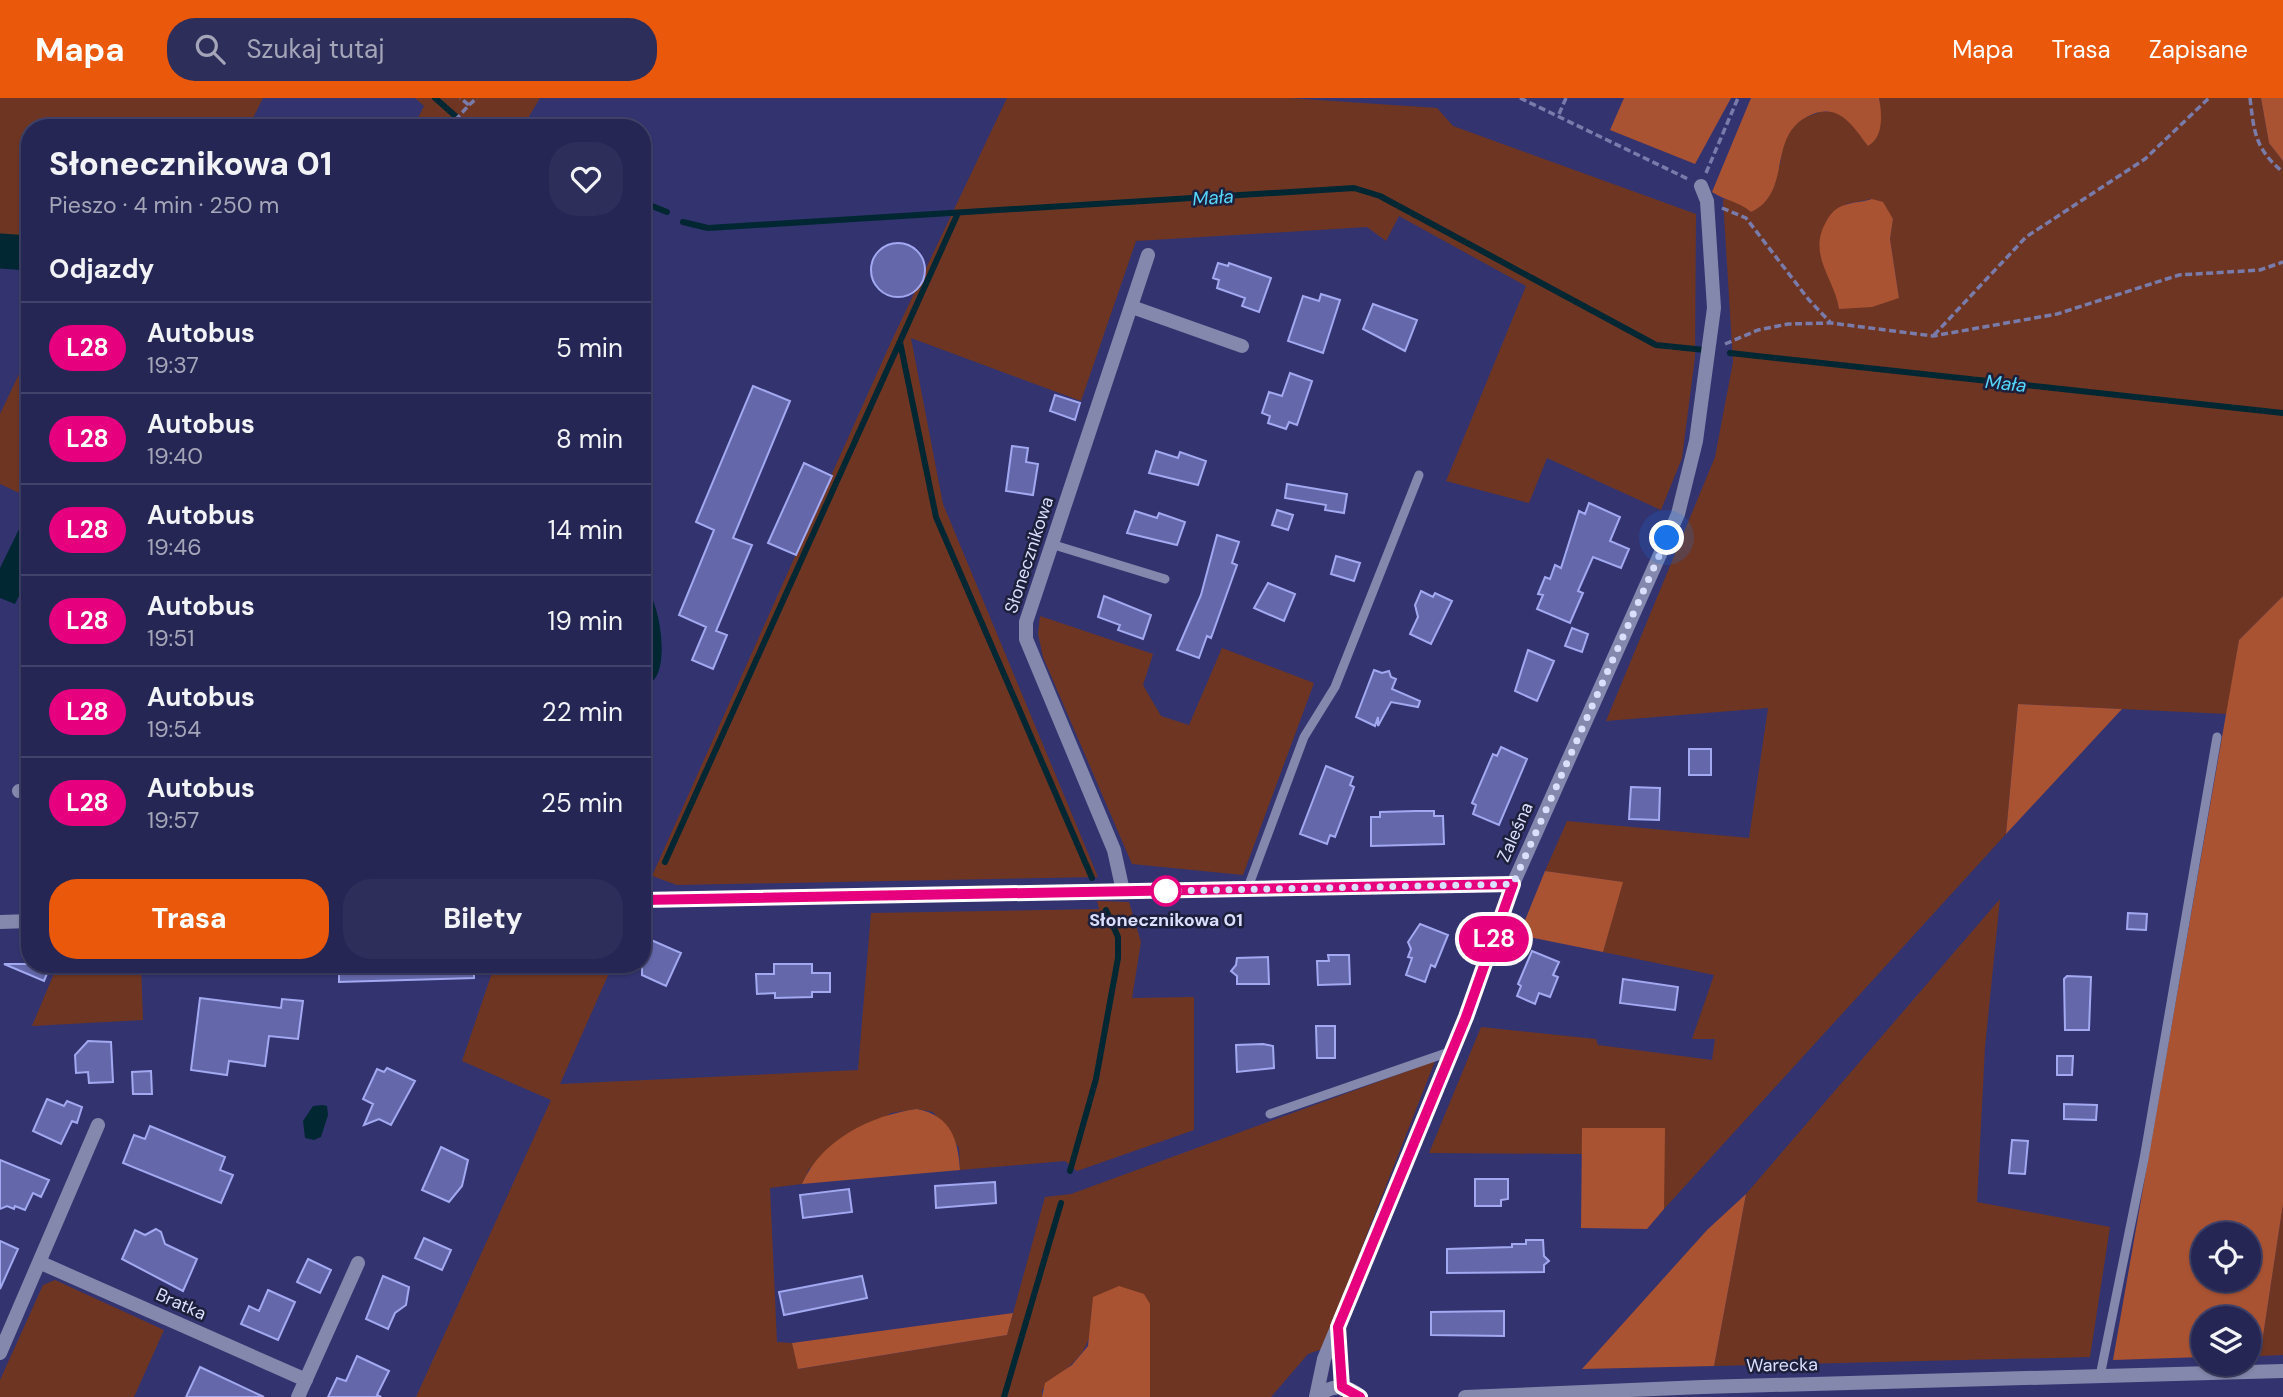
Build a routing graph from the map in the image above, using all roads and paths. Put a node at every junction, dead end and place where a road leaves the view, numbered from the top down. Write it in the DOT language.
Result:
graph roads {
  1 [pos="460,98"];
  2 [pos="477,98"];
  3 [pos="1520,98"];
  4 [pos="1566,98"];
  5 [pos="1738,98"];
  6 [pos="2209,98"];
  7 [pos="2250,98"];
  8 [pos="467,107"];
  9 [pos="1559,114"];
  10 [pos="456,119"];
  11 [pos="2283,172"];
  12 [pos="1701,186"];
  13 [pos="1707,201"];
  14 [pos="1148,255"];
  15 [pos="2283,262"];
  16 [pos="1132,307"];
  17 [pos="1831,323"];
  18 [pos="1933,336"];
  19 [pos="1241,346"];
  20 [pos="1708,351"];
  21 [pos="1419,475"];
  22 [pos="1051,544"];
  23 [pos="1165,579"];
  24 [pos="2217,737"];
  25 [pos="1513,884"];
  26 [pos="1247,890"];
  27 [pos="1122,891"];
  28 [pos="651,900"];
  29 [pos="21,921"];
  30 [pos="0,922"];
  31 [pos="1449,1052"];
  32 [pos="1270,1114"];
  33 [pos="98,1125"];
  34 [pos="41,1263"];
  35 [pos="358,1263"];
  36 [pos="1338,1327"];
  37 [pos="0,1353"];
  38 [pos="2283,1371"];
  39 [pos="2101,1377"];
  40 [pos="306,1380"];
  41 [pos="1342,1387"];
  42 [pos="1362,1396"];
  43 [pos="298,1397"];
  44 [pos="1317,1397"];
  45 [pos="1465,1397"];
  1 -- 8 [label="path"];
  2 -- 8 [label="path"];
  3 -- 9 [label="path"];
  4 -- 9 [label="path"];
  5 -- 12 [label="path"];
  6 -- 18 [label="path"];
  7 -- 11 [label="path"];
  8 -- 10 [label="path"];
  9 -- 12 [label="path"];
  12 -- 13 [label="street, Zaleśna"];
  13 -- 17 [label="path"];
  13 -- 20 [label="street, Zaleśna"];
  14 -- 16 [label="street, Słonecznikowa"];
  15 -- 18 [label="path"];
  16 -- 19 [label="street"];
  16 -- 22 [label="street, Słonecznikowa"];
  17 -- 18 [label="path"];
  17 -- 20 [label="path"];
  20 -- 25 [label="street, Zaleśna"];
  21 -- 26 [label="lane"];
  22 -- 23 [label="lane"];
  22 -- 27 [label="street, Słonecznikowa"];
  24 -- 39 [label="lane"];
  25 -- 26 [label="street"];
  25 -- 31 [label="street, Zaleśna"];
  26 -- 27 [label="street"];
  27 -- 28 [label="street"];
  29 -- 30 [label="street"];
  31 -- 32 [label="lane"];
  31 -- 36 [label="street, Zaleśna"];
  33 -- 34 [label="street"];
  34 -- 37 [label="street"];
  34 -- 40 [label="street, Bratka"];
  35 -- 40 [label="street"];
  36 -- 41 [label="street, Zaleśna"];
  36 -- 44 [label="street, Zaleśna"];
  38 -- 39 [label="street, Warecka"];
  39 -- 45 [label="street, Warecka"];
  40 -- 43 [label="street"];
  41 -- 42 [label="street"];
  41 -- 44 [label="street"];
}
